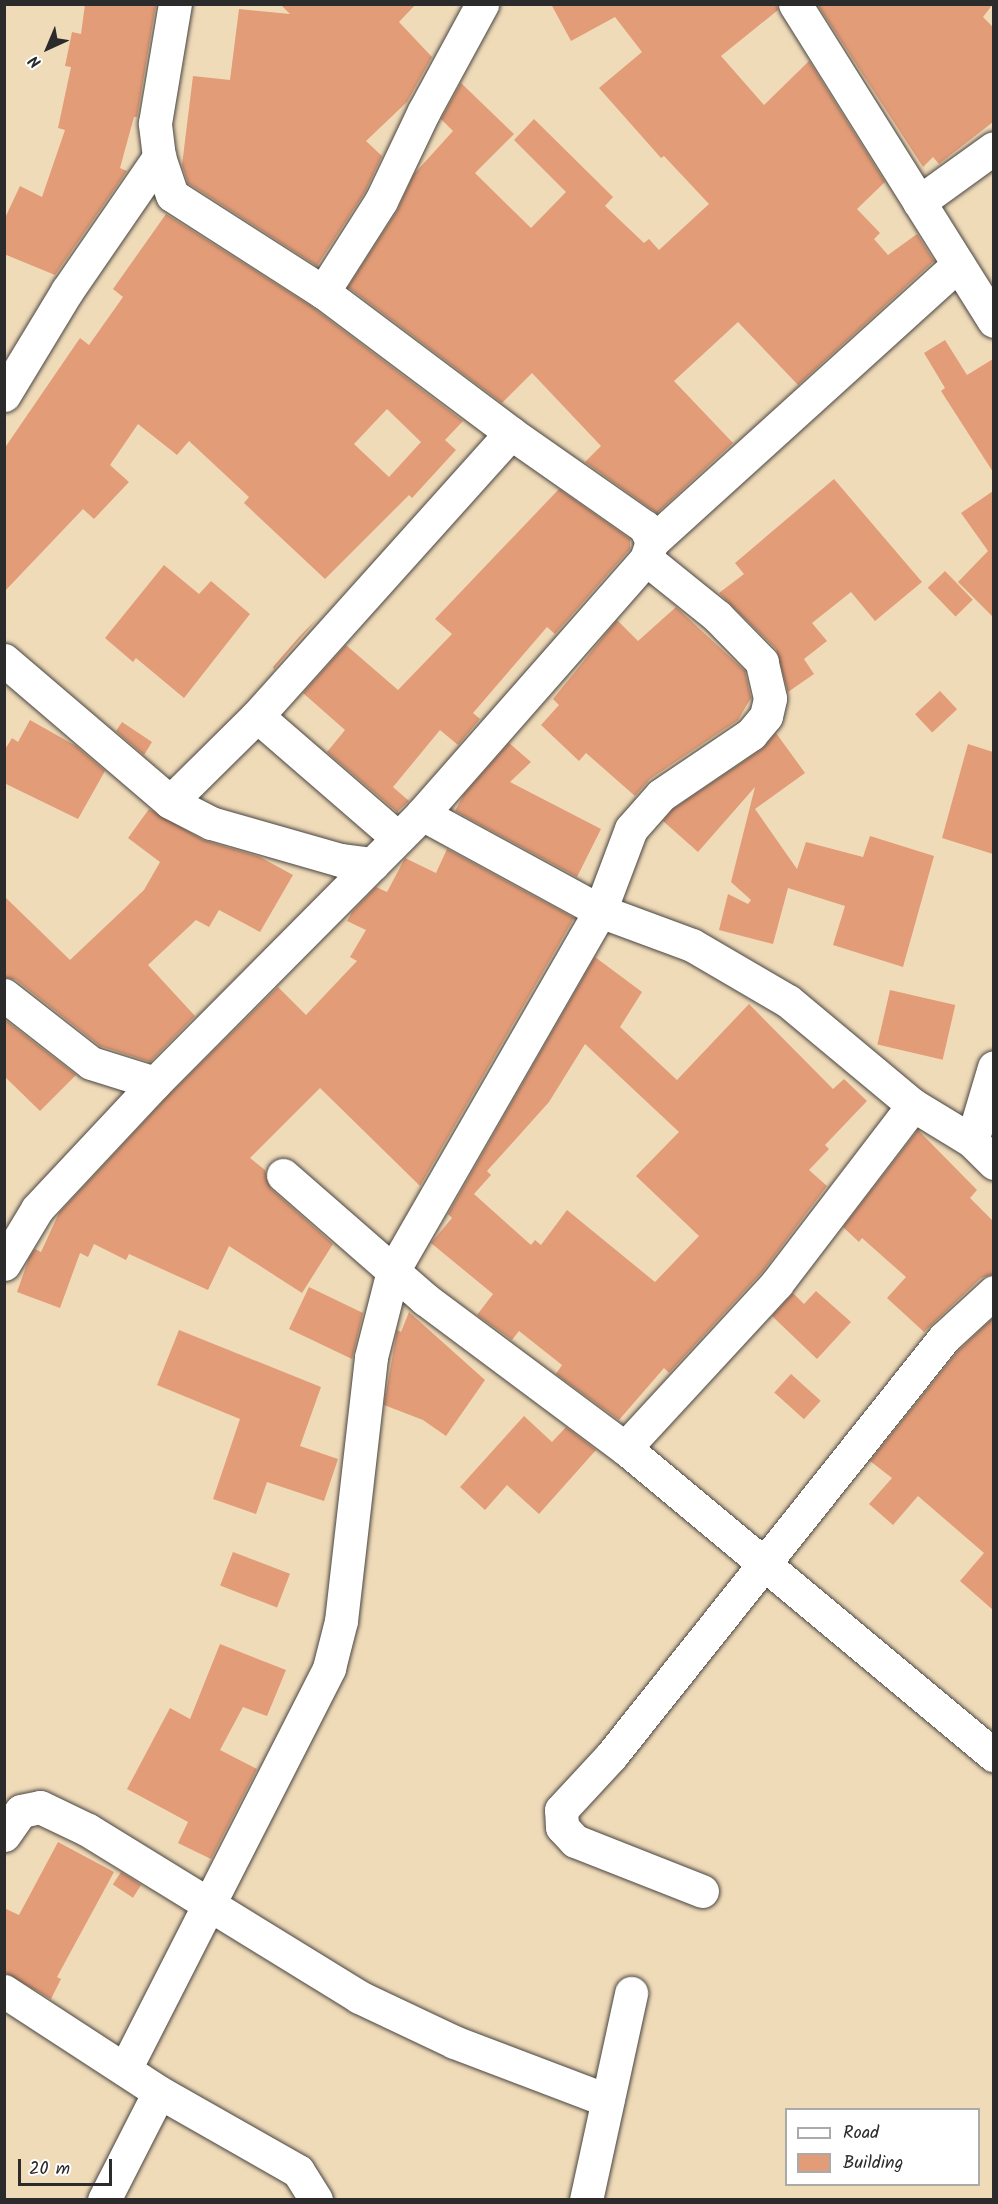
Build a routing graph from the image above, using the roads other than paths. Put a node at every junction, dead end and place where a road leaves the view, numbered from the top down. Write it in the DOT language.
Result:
graph roads {
  1 [pos="175,4"];
  2 [pos="795,4"];
  3 [pos="469,11"];
  4 [pos="993,148"];
  5 [pos="159,157"];
  6 [pos="919,202"];
  7 [pos="958,265"];
  8 [pos="323,292"];
  9 [pos="993,321"];
  10 [pos="4,395"];
  11 [pos="511,434"];
  12 [pos="649,550"];
  13 [pos="4,660"];
  14 [pos="257,716"];
  15 [pos="170,802"];
  16 [pos="422,814"];
  17 [pos="398,838"];
  18 [pos="373,864"];
  19 [pos="600,911"];
  20 [pos="4,995"];
  21 [pos="993,1067"];
  22 [pos="155,1083"];
  23 [pos="913,1105"];
  24 [pos="983,1152"];
  25 [pos="283,1175"];
  26 [pos="4,1264"];
  27 [pos="393,1271"];
  28 [pos="993,1292"];
  29 [pos="625,1448"];
  30 [pos="763,1561"];
  31 [pos="993,1755"];
  32 [pos="4,1835"];
  33 [pos="702,1891"];
  34 [pos="208,1902"];
  35 [pos="4,1991"];
  36 [pos="631,1993"];
  37 [pos="125,2070"];
  38 [pos="159,2092"];
  39 [pos="607,2100"];
  40 [pos="104,2199"];
  41 [pos="316,2199"];
  42 [pos="586,2199"];
  1 -- 5 [label="street"];
  2 -- 6 [label="street"];
  3 -- 8 [label="street"];
  4 -- 6 [label="street"];
  5 -- 8 [label="street"];
  5 -- 10 [label="street"];
  6 -- 7 [label="street"];
  7 -- 9 [label="street"];
  7 -- 12 [label="street"];
  8 -- 11 [label="street"];
  11 -- 12 [label="street"];
  11 -- 14 [label="street"];
  12 -- 16 [label="street"];
  12 -- 19 [label="street"];
  13 -- 15 [label="street"];
  14 -- 15 [label="street"];
  14 -- 17 [label="street"];
  15 -- 18 [label="street"];
  16 -- 17 [label="street"];
  16 -- 19 [label="street"];
  17 -- 18 [label="street"];
  18 -- 22 [label="street"];
  19 -- 23 [label="street"];
  19 -- 27 [label="street"];
  20 -- 22 [label="street"];
  21 -- 24 [label="street"];
  22 -- 26 [label="street"];
  23 -- 24 [label="street"];
  23 -- 29 [label="street"];
  25 -- 27 [label="street"];
  27 -- 29 [label="street"];
  27 -- 34 [label="street"];
  28 -- 30 [label="street"];
  29 -- 30 [label="street"];
  30 -- 31 [label="street"];
  30 -- 33 [label="street"];
  32 -- 34 [label="street"];
  34 -- 37 [label="street"];
  34 -- 39 [label="street"];
  35 -- 37 [label="street"];
  36 -- 39 [label="street"];
  37 -- 38 [label="street"];
  38 -- 40 [label="street"];
  38 -- 41 [label="street"];
  39 -- 42 [label="street"];
}
